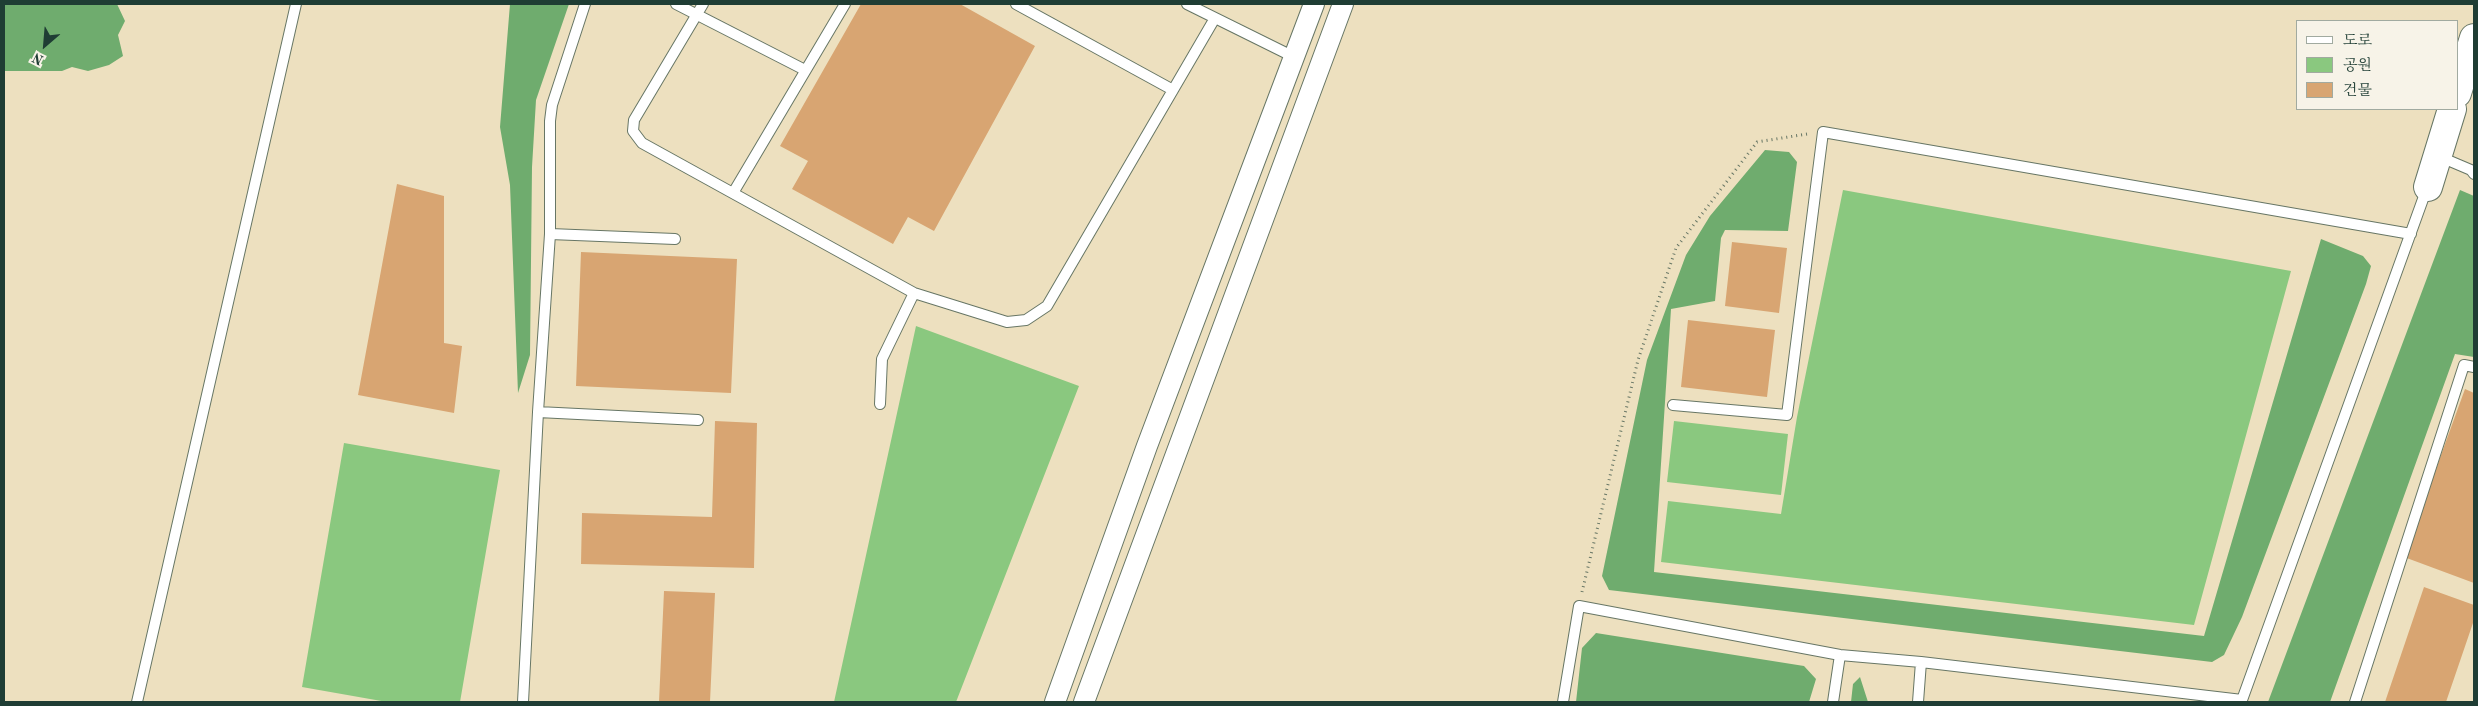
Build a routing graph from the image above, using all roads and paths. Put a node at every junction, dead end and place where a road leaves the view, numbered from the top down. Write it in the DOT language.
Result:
graph roads {
  1 [pos="296,4"];
  2 [pos="585,4"];
  3 [pos="676,4"];
  4 [pos="703,4"];
  5 [pos="844,4"];
  6 [pos="1016,4"];
  7 [pos="1187,4"];
  8 [pos="1314,4"];
  9 [pos="1343,4"];
  10 [pos="696,14"];
  11 [pos="1216,18"];
  12 [pos="2474,38"];
  13 [pos="1294,57"];
  14 [pos="1317,68"];
  15 [pos="806,70"];
  16 [pos="1174,90"];
  17 [pos="2458,90"];
  18 [pos="2452,110"];
  19 [pos="1823,132"];
  20 [pos="2437,155"];
  21 [pos="2474,174"];
  22 [pos="2428,186"];
  23 [pos="733,193"];
  24 [pos="550,234"];
  25 [pos="2411,234"];
  26 [pos="675,240"];
  27 [pos="914,293"];
  28 [pos="2474,367"];
  29 [pos="880,404"];
  30 [pos="1673,405"];
  31 [pos="538,412"];
  32 [pos="698,420"];
  33 [pos="1114,538"];
  34 [pos="1141,548"];
  35 [pos="1579,606"];
  36 [pos="1840,655"];
  37 [pos="1921,662"];
  38 [pos="137,702"];
  39 [pos="523,702"];
  40 [pos="1056,702"];
  41 [pos="1084,702"];
  42 [pos="1563,702"];
  43 [pos="1834,702"];
  44 [pos="1918,702"];
  45 [pos="2355,702"];
  1 -- 38 [label="lane"];
  2 -- 24 [label="lane"];
  3 -- 10 [label="lane"];
  4 -- 10 [label="lane"];
  5 -- 15 [label="lane"];
  6 -- 16 [label="lane"];
  7 -- 11 [label="lane"];
  8 -- 13 [label="street"];
  9 -- 14 [label="street"];
  10 -- 15 [label="lane"];
  10 -- 23 [label="lane"];
  11 -- 13 [label="lane"];
  11 -- 16 [label="lane"];
  12 -- 17 [label="street"];
  13 -- 14 [label="street"];
  13 -- 33 [label="street"];
  14 -- 34 [label="street"];
  15 -- 23 [label="lane"];
  16 -- 27 [label="lane"];
  18 -- 20 [label="street"];
  19 -- 25 [label="lane"];
  19 -- 30 [label="lane"];
  19 -- 35 [label="path"];
  20 -- 21 [label="lane"];
  20 -- 22 [label="street"];
  22 -- 25 [label="lane"];
  23 -- 27 [label="lane"];
  24 -- 26 [label="lane"];
  24 -- 31 [label="lane"];
  25 -- 37 [label="lane"];
  27 -- 29 [label="lane"];
  28 -- 45 [label="lane"];
  31 -- 32 [label="lane"];
  31 -- 39 [label="lane"];
  33 -- 34 [label="street"];
  33 -- 40 [label="street"];
  34 -- 41 [label="street"];
  35 -- 36 [label="lane"];
  35 -- 42 [label="lane"];
  36 -- 37 [label="lane"];
  36 -- 43 [label="lane"];
  37 -- 44 [label="lane"];
}
